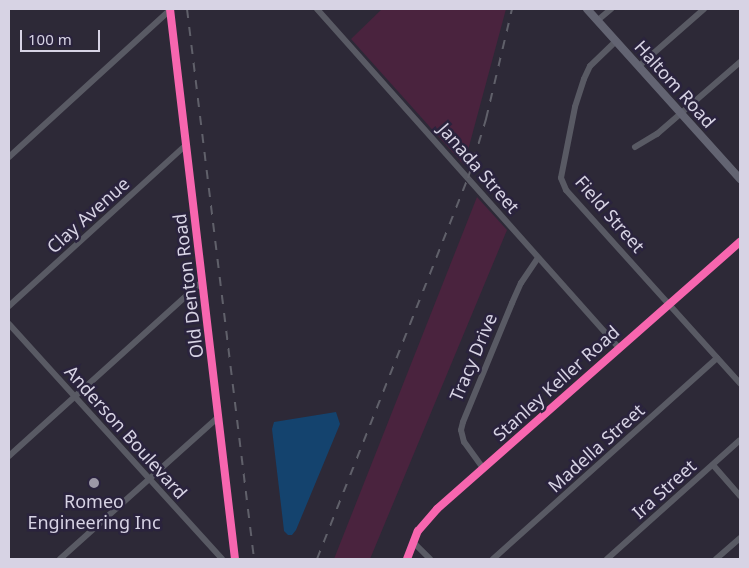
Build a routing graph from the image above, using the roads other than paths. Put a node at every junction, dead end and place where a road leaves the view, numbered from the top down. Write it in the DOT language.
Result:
graph roads {
  1 [pos="317,9"];
  2 [pos="587,9"];
  3 [pos="611,9"];
  4 [pos="704,9"];
  5 [pos="170,10"];
  6 [pos="598,20"];
  7 [pos="616,41"];
  8 [pos="740,62"];
  9 [pos="639,66"];
  10 [pos="681,113"];
  11 [pos="186,146"];
  12 [pos="635,148"];
  13 [pos="9,157"];
  14 [pos="740,179"];
  15 [pos="740,242"];
  16 [pos="538,258"];
  17 [pos="203,281"];
  18 [pos="668,304"];
  19 [pos="9,306"];
  20 [pos="9,324"];
  21 [pos="619,348"];
  22 [pos="717,358"];
  23 [pos="740,383"];
  24 [pos="74,397"];
  25 [pos="218,417"];
  26 [pos="740,440"];
  27 [pos="9,456"];
  28 [pos="713,465"];
  29 [pos="483,468"];
  30 [pos="149,479"];
  31 [pos="740,496"];
  32 [pos="740,538"];
  33 [pos="413,542"];
  34 [pos="60,559"];
  35 [pos="222,559"];
  36 [pos="235,559"];
  37 [pos="408,559"];
  38 [pos="430,559"];
  39 [pos="493,559"];
  40 [pos="607,559"];
  41 [pos="716,559"];
  1 -- 16 [label="street, Janada Street"];
  2 -- 6 [label="main road, Haltom Road"];
  3 -- 6 [label="street"];
  4 -- 9 [label="street"];
  5 -- 11 [label="street, Old Denton Road"];
  5 -- 13 [label="street"];
  6 -- 7 [label="main road, Haltom Road"];
  7 -- 9 [label="main road, Haltom Road"];
  7 -- 18 [label="street, Field Street"];
  8 -- 10 [label="street"];
  9 -- 10 [label="main road, Haltom Road"];
  10 -- 12 [label="street"];
  10 -- 14 [label="main road, Haltom Road"];
  11 -- 17 [label="street, Old Denton Road"];
  11 -- 19 [label="street, Clay Avenue"];
  15 -- 18 [label="street, Stanley Keller Road"];
  16 -- 21 [label="street, Janada Street"];
  16 -- 29 [label="street, Tracy Drive"];
  17 -- 24 [label="street"];
  17 -- 25 [label="street, Old Denton Road"];
  18 -- 21 [label="street, Stanley Keller Road"];
  18 -- 22 [label="street, Field Street"];
  20 -- 24 [label="street, Anderson Boulevard"];
  21 -- 29 [label="street, Stanley Keller Road"];
  22 -- 23 [label="street, Field Street"];
  22 -- 39 [label="street, Madella Street"];
  24 -- 27 [label="street"];
  24 -- 30 [label="street, Anderson Boulevard"];
  25 -- 30 [label="street"];
  25 -- 36 [label="street, Old Denton Road"];
  26 -- 28 [label="street, Ira Street"];
  28 -- 31 [label="street"];
  28 -- 40 [label="street, Ira Street"];
  29 -- 33 [label="street, Stanley Keller Road"];
  30 -- 34 [label="street"];
  30 -- 35 [label="street, Anderson Boulevard"];
  32 -- 41 [label="street"];
  33 -- 37 [label="street, Stanley Keller Road"];
  33 -- 38 [label="street"];
}
